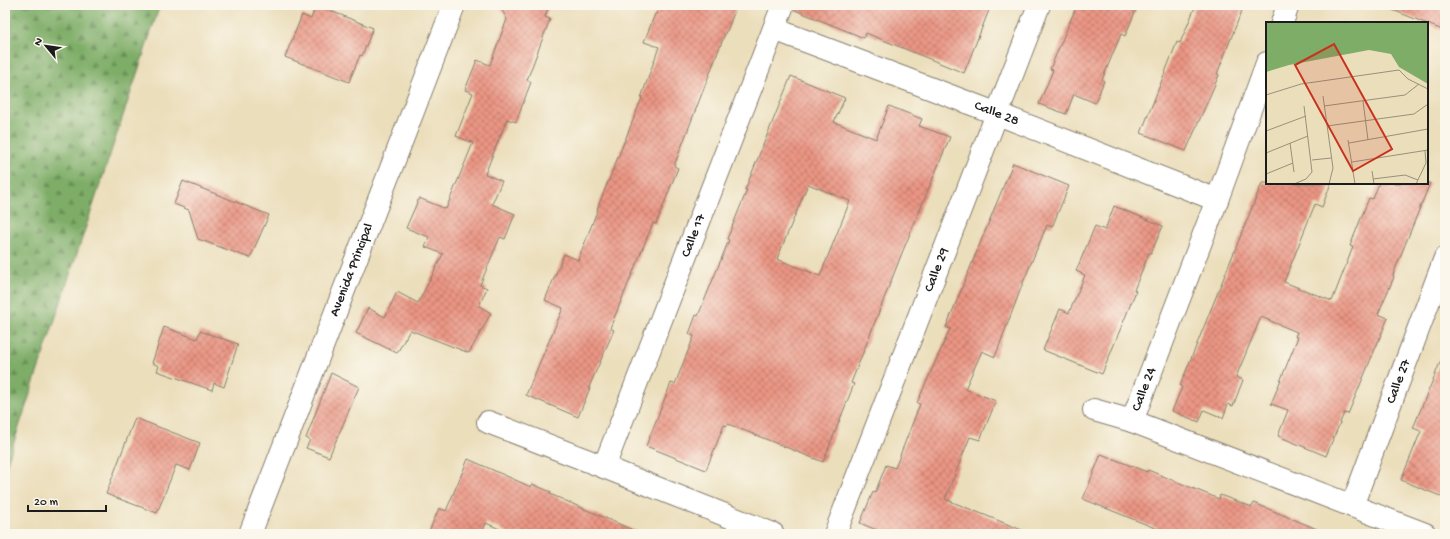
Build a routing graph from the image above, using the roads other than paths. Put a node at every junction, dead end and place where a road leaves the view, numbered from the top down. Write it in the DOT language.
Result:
graph roads {
  1 [pos="454,5"];
  2 [pos="784,5"];
  3 [pos="1039,5"];
  4 [pos="1288,5"];
  5 [pos="1282,22"];
  6 [pos="774,29"];
  7 [pos="1266,66"];
  8 [pos="998,114"];
  9 [pos="1217,200"];
  10 [pos="1445,258"];
  11 [pos="1094,410"];
  12 [pos="1132,421"];
  13 [pos="488,422"];
  14 [pos="604,467"];
  15 [pos="1352,506"];
  16 [pos="250,534"];
  17 [pos="773,534"];
  18 [pos="835,534"];
  19 [pos="1426,534"];
  1 -- 16 [label="street, Avenida Principal"];
  2 -- 6 [label="street, Calle 17"];
  3 -- 8 [label="street, Calle 29"];
  4 -- 5 [label="street"];
  6 -- 8 [label="street, Calle 28"];
  6 -- 14 [label="street, Calle 17"];
  7 -- 9 [label="street, Calle 24"];
  8 -- 9 [label="street, Calle 28"];
  8 -- 18 [label="street, Calle 29"];
  9 -- 12 [label="street, Calle 24"];
  10 -- 15 [label="street, Calle 27"];
  11 -- 12 [label="street"];
  12 -- 15 [label="street, Calle 24"];
  13 -- 14 [label="street"];
  14 -- 17 [label="street"];
  15 -- 19 [label="street, Calle 24"];
}
